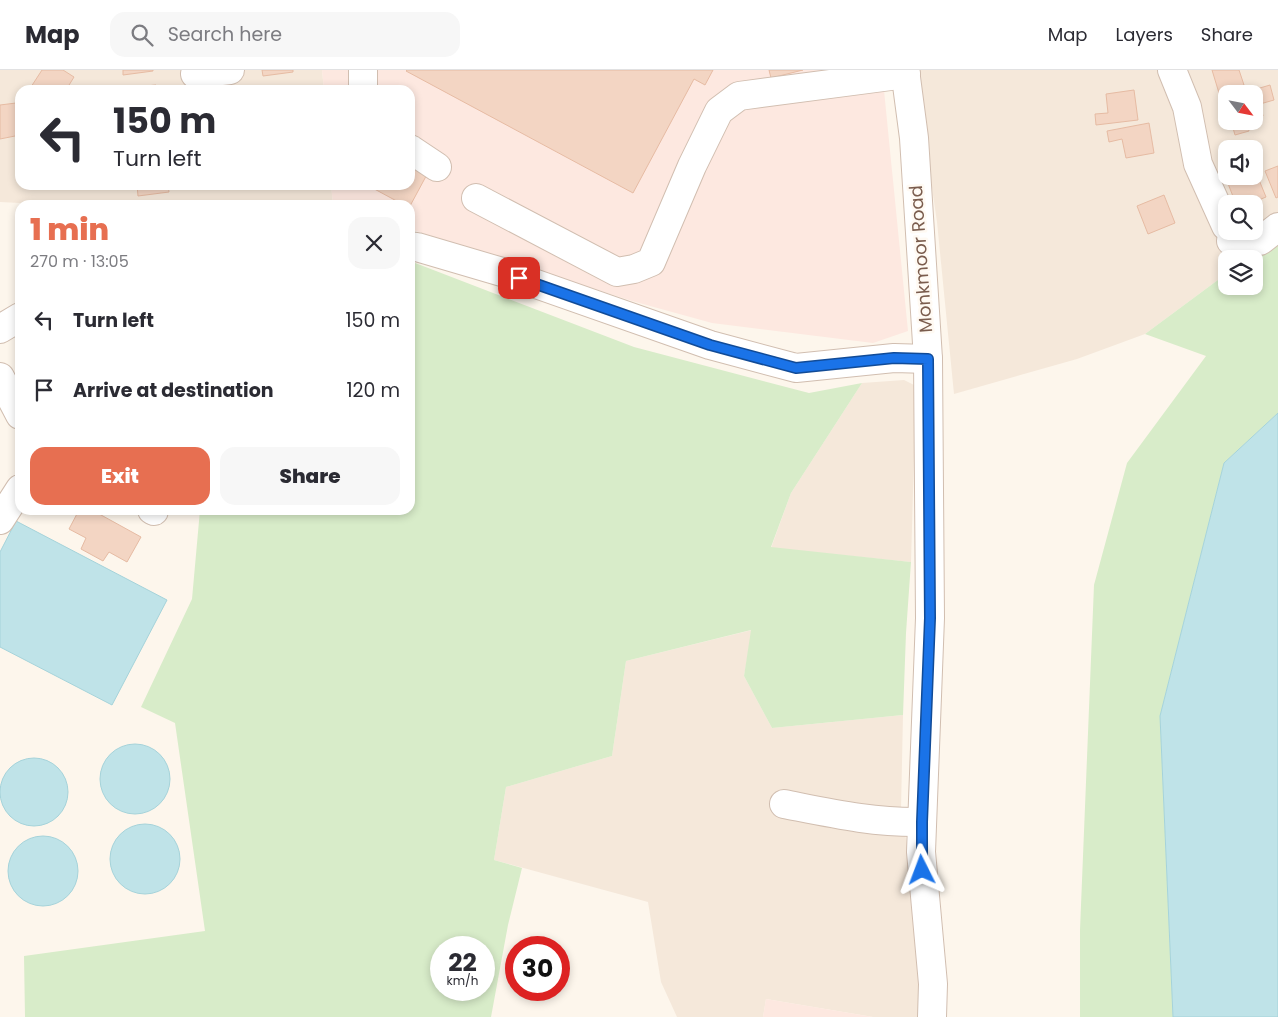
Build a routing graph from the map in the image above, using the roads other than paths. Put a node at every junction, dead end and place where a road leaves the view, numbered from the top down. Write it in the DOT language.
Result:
graph roads {
  1 [pos="230,70"];
  2 [pos="363,70"];
  3 [pos="1172,70"];
  4 [pos="906,72"];
  5 [pos="195,78"];
  6 [pos="759,82"];
  7 [pos="363,85"];
  8 [pos="415,152"];
  9 [pos="437,167"];
  10 [pos="476,198"];
  11 [pos="1218,212"];
  12 [pos="415,247"];
  13 [pos="15,320"];
  14 [pos="0,329"];
  15 [pos="928,359"];
  16 [pos="0,377"];
  17 [pos="15,406"];
  18 [pos="15,497"];
  19 [pos="0,520"];
  20 [pos="784,804"];
  21 [pos="922,822"];
  22 [pos="932,1017"];
  1 -- 5 [label="street"];
  2 -- 7 [label="street"];
  3 -- 11 [label="street"];
  4 -- 6 [label="street"];
  4 -- 15 [label="street, Monkmoor Road"];
  6 -- 10 [label="street"];
  8 -- 9 [label="street"];
  12 -- 15 [label="street"];
  13 -- 14 [label="street"];
  15 -- 21 [label="street, Monkmoor Road"];
  16 -- 17 [label="street"];
  18 -- 19 [label="street"];
  20 -- 21 [label="street"];
  21 -- 22 [label="street, Monkmoor Road"];
}
